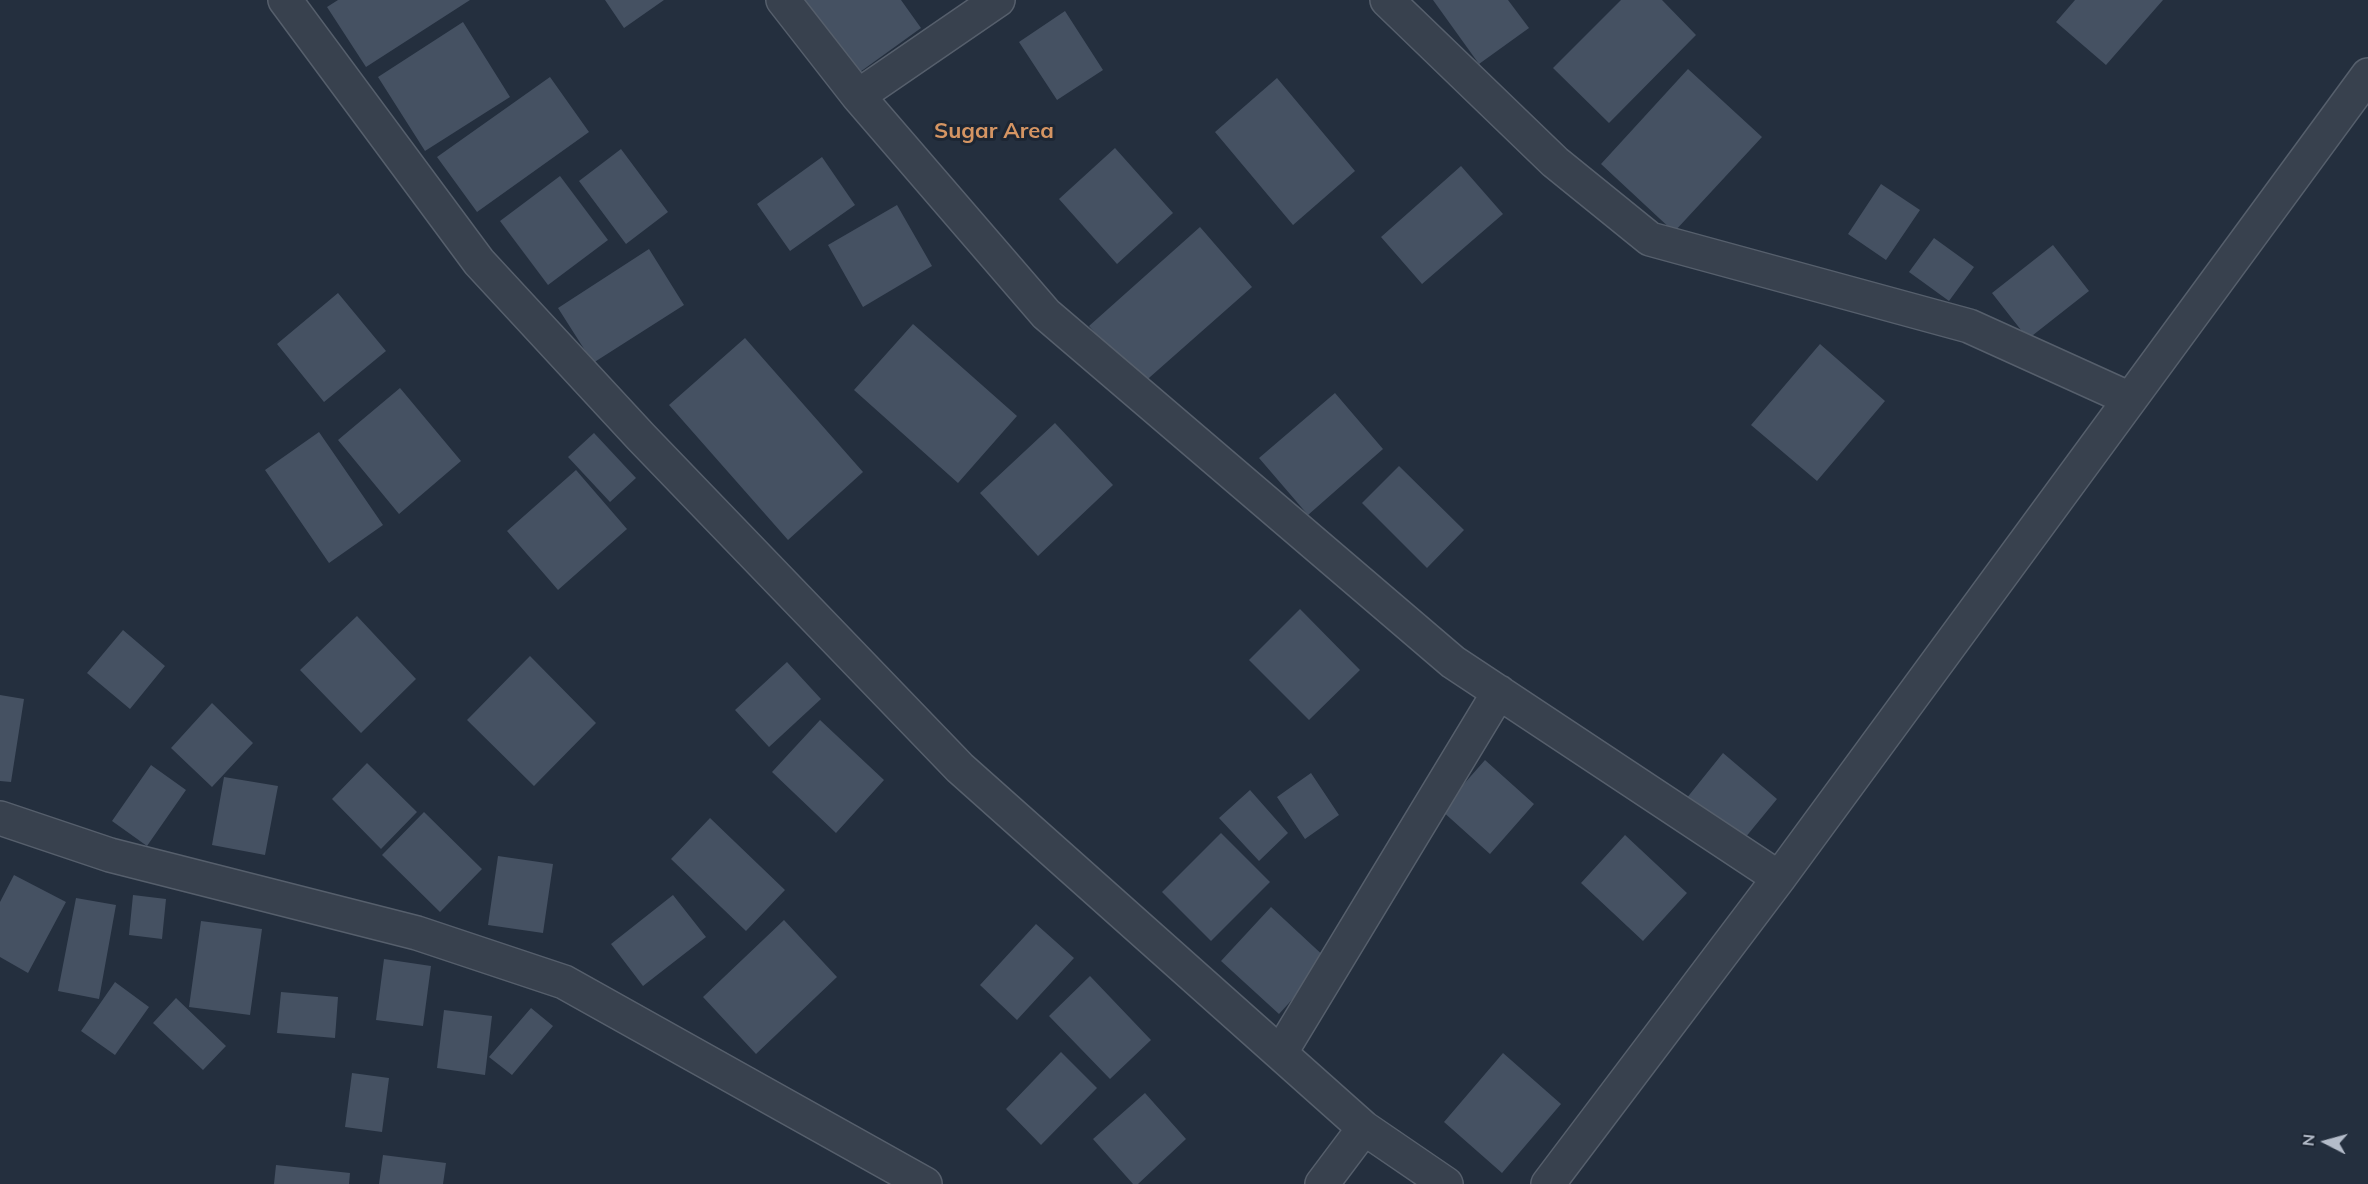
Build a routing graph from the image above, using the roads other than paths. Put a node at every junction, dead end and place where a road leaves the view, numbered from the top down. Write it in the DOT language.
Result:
graph roads {
  1 [pos="285,0"];
  2 [pos="783,0"];
  3 [pos="998,0"];
  4 [pos="1387,0"];
  5 [pos="2368,75"];
  6 [pos="858,96"];
  7 [pos="2130,399"];
  8 [pos="1499,693"];
  9 [pos="0,818"];
  10 [pos="1779,878"];
  11 [pos="1281,1052"];
  12 [pos="1364,1128"];
  13 [pos="925,1184"];
  14 [pos="1322,1184"];
  15 [pos="1446,1184"];
  16 [pos="1548,1184"];
  1 -- 11 [label="street"];
  2 -- 6 [label="street"];
  3 -- 6 [label="street"];
  4 -- 7 [label="street"];
  5 -- 7 [label="street"];
  6 -- 8 [label="street"];
  7 -- 10 [label="street"];
  8 -- 10 [label="street"];
  8 -- 11 [label="street"];
  9 -- 13 [label="street"];
  10 -- 16 [label="street"];
  11 -- 12 [label="street"];
  12 -- 14 [label="street"];
  12 -- 15 [label="street"];
}
